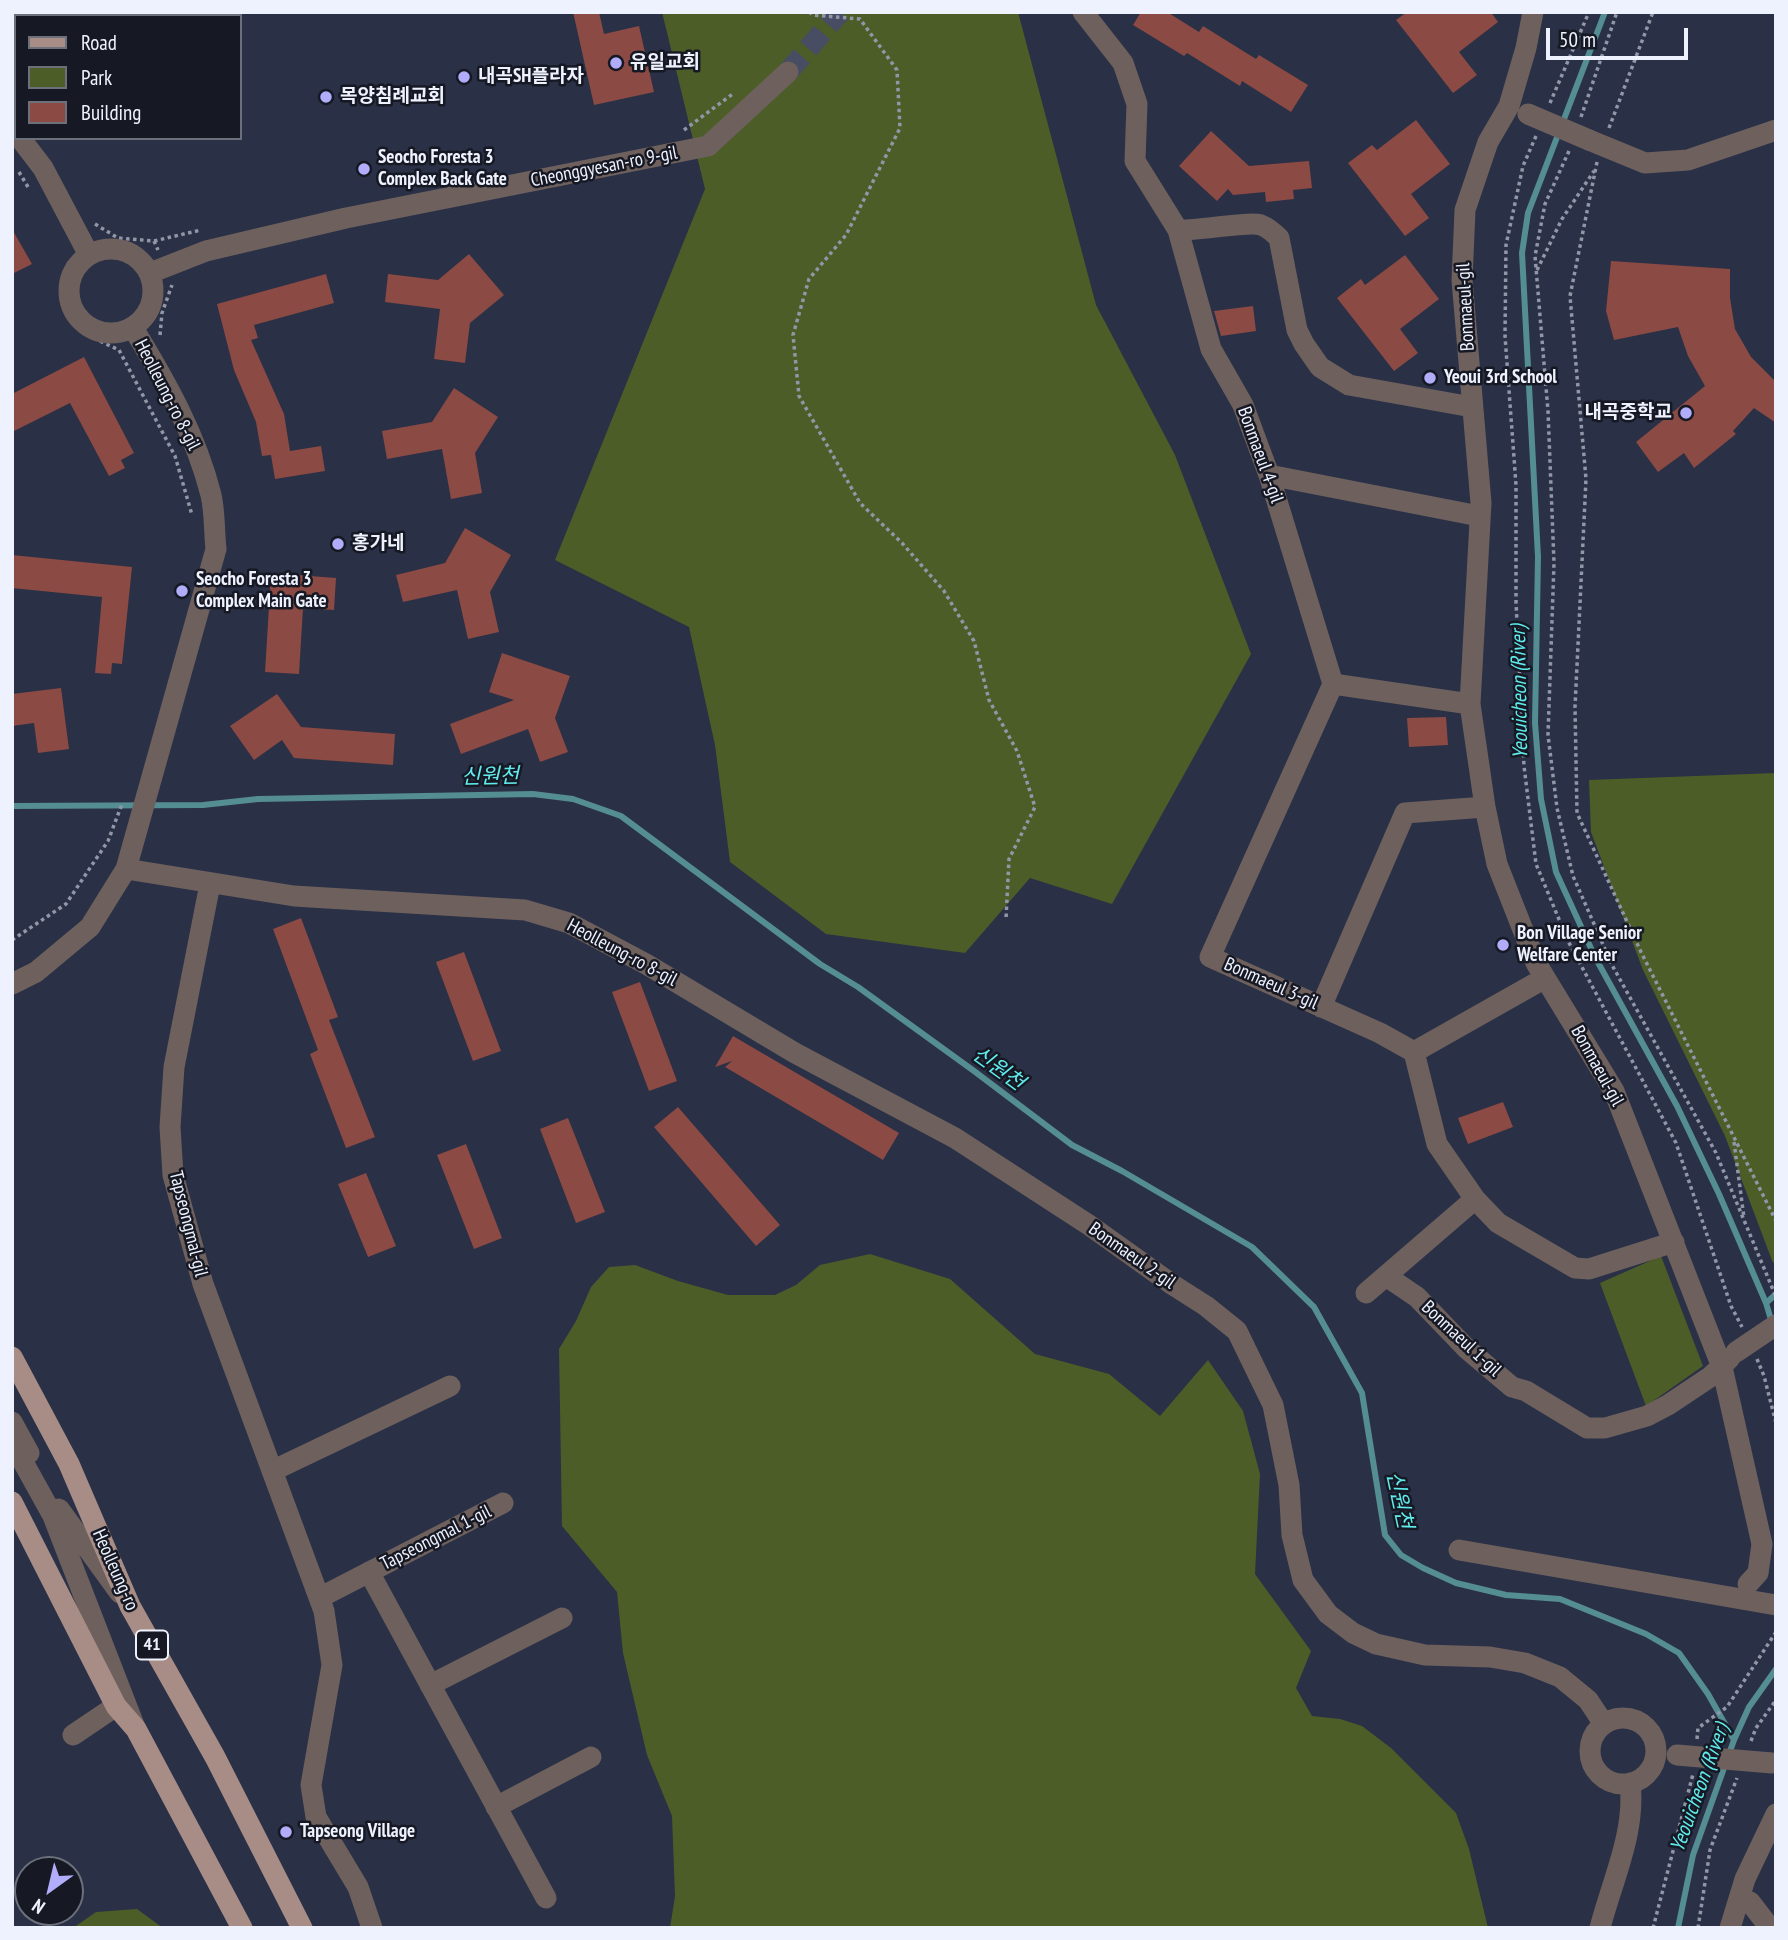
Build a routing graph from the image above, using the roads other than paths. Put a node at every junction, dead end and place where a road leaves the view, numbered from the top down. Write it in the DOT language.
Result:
graph roads {
  1 [pos="1083,12"];
  2 [pos="1533,12"];
  3 [pos="788,72"];
  4 [pos="1530,116"];
  5 [pos="1776,130"];
  6 [pos="22,140"];
  7 [pos="1178,230"];
  8 [pos="80,254"];
  9 [pos="150,273"];
  10 [pos="133,328"];
  11 [pos="1472,407"];
  12 [pos="1269,475"];
  13 [pos="1479,516"];
  14 [pos="1333,684"];
  15 [pos="1470,704"];
  16 [pos="1485,807"];
  17 [pos="126,869"];
  18 [pos="209,884"];
  19 [pos="1541,980"];
  20 [pos="12,984"];
  21 [pos="1321,1007"];
  22 [pos="1414,1052"];
  23 [pos="991,1163"];
  24 [pos="1475,1199"];
  25 [pos="1674,1242"];
  26 [pos="1386,1276"];
  27 [pos="1366,1293"];
  28 [pos="1776,1325"];
  29 [pos="12,1357"];
  30 [pos="1737,1357"];
  31 [pos="450,1386"];
  32 [pos="12,1422"];
  33 [pos="12,1442"];
  34 [pos="272,1471"];
  35 [pos="12,1502"];
  36 [pos="503,1503"];
  37 [pos="1459,1550"];
  38 [pos="369,1572"];
  39 [pos="1760,1596"];
  40 [pos="319,1598"];
  41 [pos="130,1606"];
  42 [pos="562,1618"];
  43 [pos="430,1685"];
  44 [pos="116,1706"];
  45 [pos="1604,1724"];
  46 [pos="136,1728"];
  47 [pos="73,1735"];
  48 [pos="591,1757"];
  49 [pos="1676,1759"];
  50 [pos="1774,1763"];
  51 [pos="1630,1783"];
  52 [pos="496,1807"];
  53 [pos="1776,1814"];
  54 [pos="546,1898"];
  55 [pos="1739,1899"];
  56 [pos="242,1928"];
  57 [pos="302,1928"];
  58 [pos="372,1928"];
  59 [pos="1600,1928"];
  60 [pos="1730,1928"];
  61 [pos="1770,1928"];
  1 -- 7 [label="street"];
  2 -- 4 [label="street, Bonmaeul-gil"];
  3 -- 9 [label="street, Cheonggyesan-ro 9-gil"];
  4 -- 5 [label="street, bridge"];
  4 -- 11 [label="street, Bonmaeul-gil"];
  6 -- 8 [label="street"];
  7 -- 11 [label="street"];
  7 -- 12 [label="street, Bonmaeul 4-gil"];
  8 -- 9 [label="street"];
  8 -- 10 [label="street"];
  9 -- 10 [label="street"];
  10 -- 17 [label="street, Heolleung-ro 8-gil"];
  11 -- 13 [label="street, Bonmaeul-gil"];
  12 -- 13 [label="street"];
  12 -- 14 [label="street, Bonmaeul 4-gil"];
  13 -- 15 [label="street, Bonmaeul-gil"];
  14 -- 15 [label="street"];
  14 -- 21 [label="street, Bonmaeul 3-gil"];
  15 -- 16 [label="street, Bonmaeul-gil"];
  16 -- 19 [label="street, Bonmaeul-gil"];
  16 -- 21 [label="street"];
  17 -- 18 [label="street, Heolleung-ro 8-gil"];
  17 -- 20 [label="street, Heolleung-ro 8-gil"];
  18 -- 23 [label="street, Heolleung-ro 8-gil"];
  18 -- 34 [label="street, Tapseongmal-gil"];
  19 -- 22 [label="street"];
  19 -- 25 [label="street, Bonmaeul-gil"];
  21 -- 22 [label="street, Bonmaeul 3-gil"];
  22 -- 24 [label="street"];
  23 -- 45 [label="street, Bonmaeul 2-gil"];
  24 -- 25 [label="street"];
  24 -- 26 [label="street"];
  25 -- 30 [label="street, Bonmaeul-gil"];
  26 -- 27 [label="street"];
  26 -- 30 [label="street, Bonmaeul 1-gil"];
  28 -- 30 [label="street, Bonmaeul 1-gil, bridge"];
  29 -- 41 [label="main road, Heolleung-ro / 41"];
  30 -- 39 [label="street, Bonmaeul-gil"];
  31 -- 34 [label="street"];
  32 -- 41 [label="street"];
  33 -- 46 [label="street"];
  34 -- 40 [label="street, Tapseongmal-gil"];
  35 -- 44 [label="main road"];
  36 -- 38 [label="street, Tapseongmal 1-gil"];
  37 -- 39 [label="street"];
  38 -- 40 [label="street, Tapseongmal 1-gil"];
  38 -- 43 [label="street, Tapseongmal 1-gil"];
  40 -- 58 [label="street, Tapseongmal-gil"];
  41 -- 57 [label="main road, Heolleung-ro / 41"];
  42 -- 43 [label="street"];
  43 -- 52 [label="street, Tapseongmal 1-gil"];
  44 -- 46 [label="main road"];
  44 -- 47 [label="street"];
  45 -- 49 [label="street"];
  45 -- 51 [label="street"];
  46 -- 56 [label="main road"];
  48 -- 52 [label="street"];
  49 -- 50 [label="street, bridge"];
  49 -- 51 [label="street"];
  51 -- 59 [label="street"];
  52 -- 54 [label="street, Tapseongmal 1-gil"];
  53 -- 55 [label="street"];
  55 -- 60 [label="street"];
  55 -- 61 [label="street"];
}
